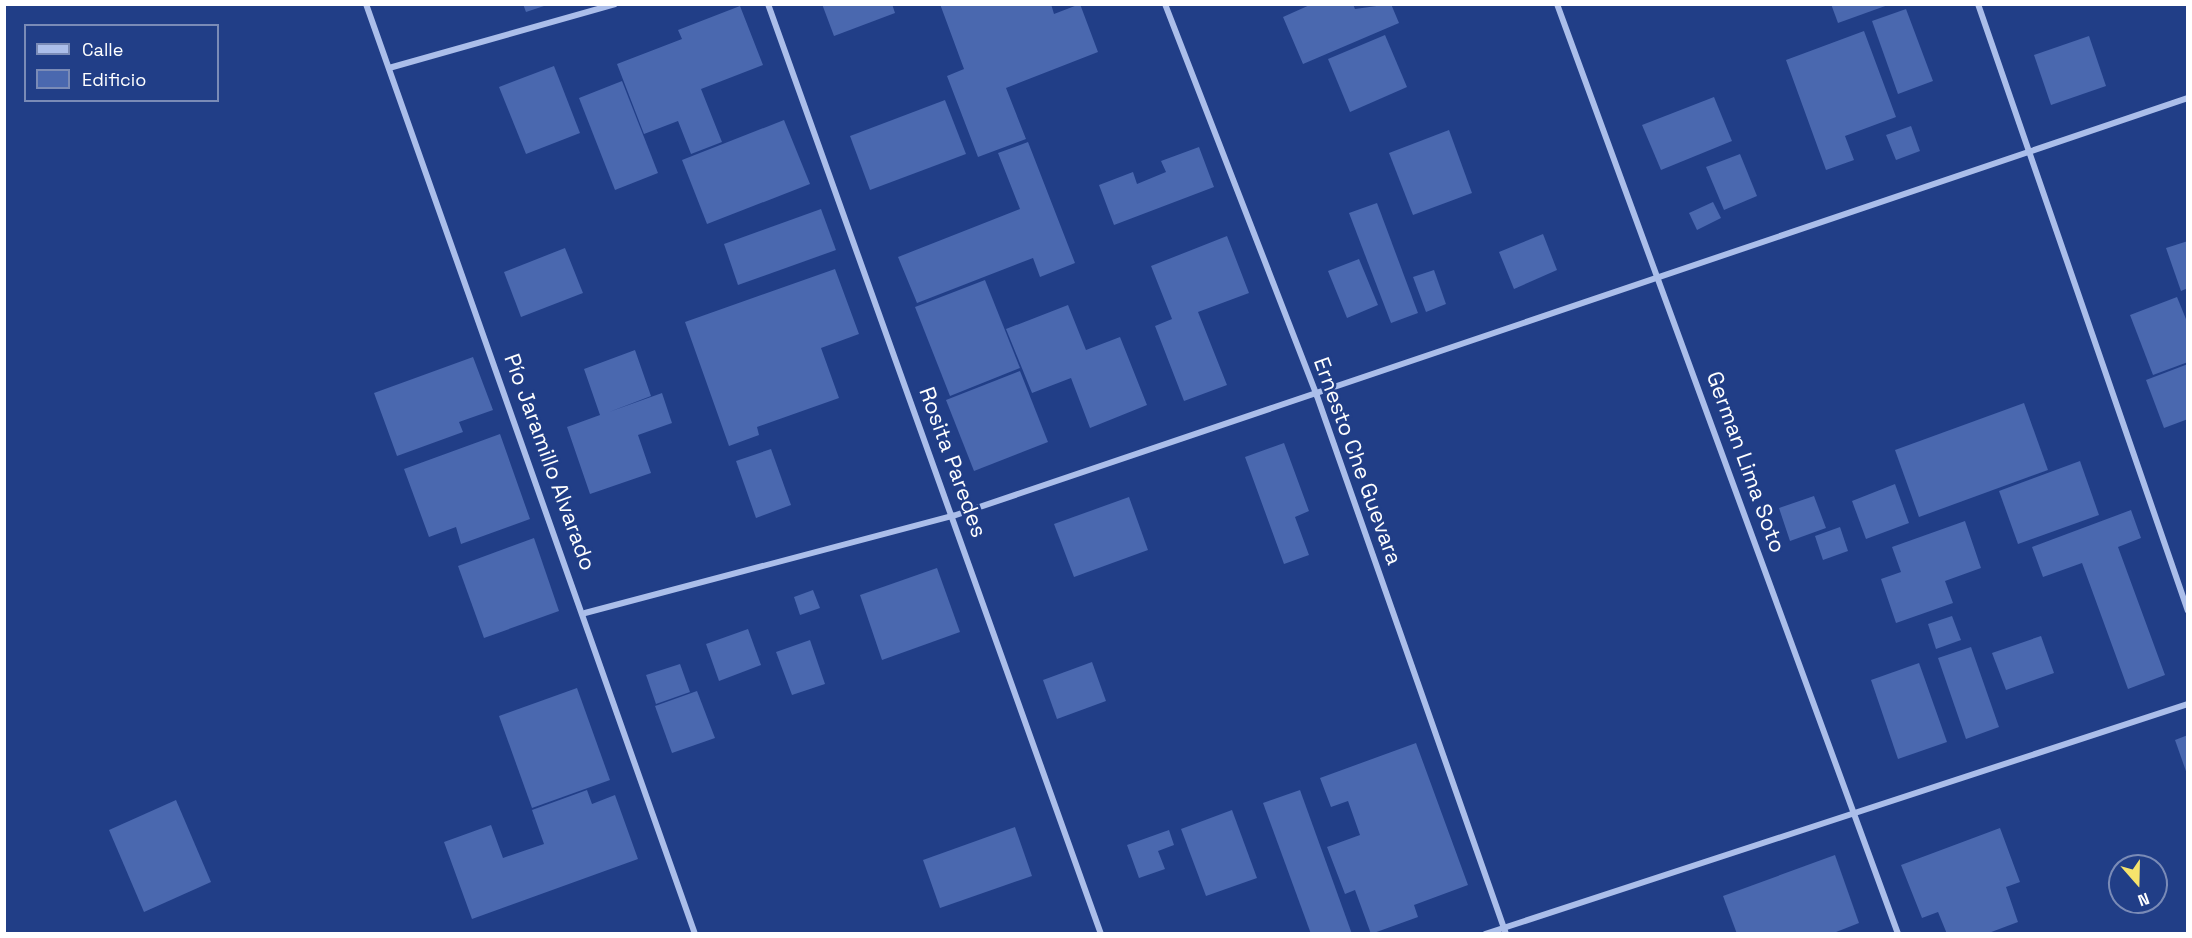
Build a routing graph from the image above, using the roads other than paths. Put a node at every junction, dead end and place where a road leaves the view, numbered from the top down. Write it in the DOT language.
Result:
graph roads {
  1 [pos="366,4"];
  2 [pos="615,4"];
  3 [pos="768,4"];
  4 [pos="1165,4"];
  5 [pos="1557,4"];
  6 [pos="1978,4"];
  7 [pos="389,68"];
  8 [pos="2187,98"];
  9 [pos="2028,153"];
  10 [pos="1659,272"];
  11 [pos="1317,396"];
  12 [pos="953,516"];
  13 [pos="2187,611"];
  14 [pos="585,613"];
  15 [pos="2187,704"];
  16 [pos="1853,816"];
  17 [pos="1504,930"];
  18 [pos="695,933"];
  19 [pos="1101,933"];
  20 [pos="1485,933"];
  21 [pos="1898,933"];
  1 -- 7 [label="street, Pío Jaramillo Alvarado"];
  2 -- 7 [label="street"];
  3 -- 12 [label="street, Rosita Paredes"];
  4 -- 11 [label="street, Ernesto Che Guevara"];
  5 -- 10 [label="street, German Lima Soto"];
  6 -- 9 [label="street"];
  7 -- 14 [label="street, Pío Jaramillo Alvarado"];
  8 -- 9 [label="street"];
  9 -- 10 [label="street"];
  9 -- 13 [label="street"];
  10 -- 11 [label="street"];
  10 -- 16 [label="street, German Lima Soto"];
  11 -- 12 [label="street"];
  11 -- 17 [label="street, Ernesto Che Guevara"];
  12 -- 14 [label="street"];
  12 -- 19 [label="street, Rosita Paredes"];
  14 -- 18 [label="street, Pío Jaramillo Alvarado"];
  15 -- 16 [label="street"];
  16 -- 17 [label="street"];
  16 -- 21 [label="street, German Lima Soto"];
  17 -- 20 [label="street"];
}
